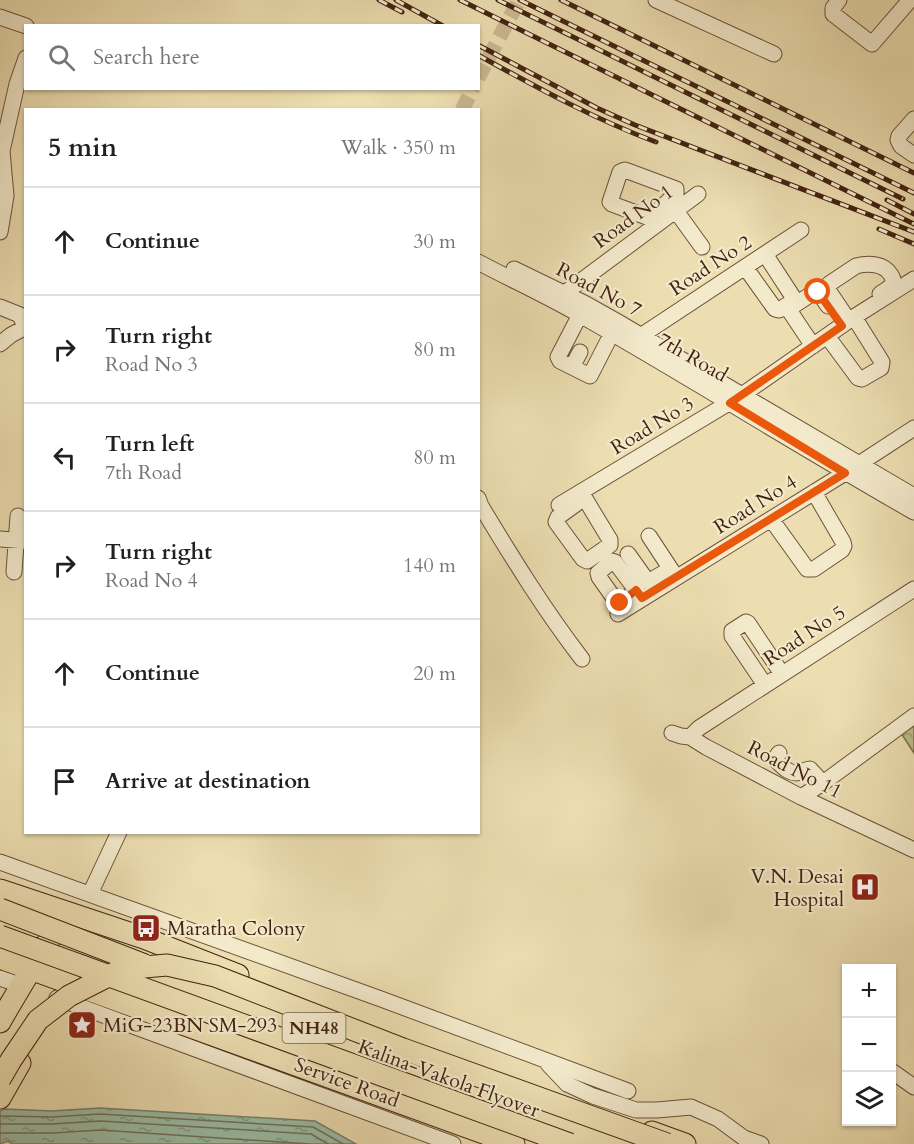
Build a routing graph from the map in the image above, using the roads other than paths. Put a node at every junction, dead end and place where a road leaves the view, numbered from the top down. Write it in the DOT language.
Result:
graph roads {
  1 [pos="839,0"];
  2 [pos="910,0"];
  3 [pos="666,2"];
  4 [pos="0,17"];
  5 [pos="24,25"];
  6 [pos="774,54"];
  7 [pos="24,64"];
  8 [pos="914,119"];
  9 [pos="914,154"];
  10 [pos="684,200"];
  11 [pos="655,220"];
  12 [pos="801,230"];
  13 [pos="0,232"];
  14 [pos="702,247"];
  15 [pos="480,254"];
  16 [pos="768,258"];
  17 [pos="480,263"];
  18 [pos="748,271"];
  19 [pos="914,279"];
  20 [pos="889,292"];
  21 [pos="559,297"];
  22 [pos="0,307"];
  23 [pos="583,309"];
  24 [pos="850,321"];
  25 [pos="24,325"];
  26 [pos="24,328"];
  27 [pos="615,328"];
  28 [pos="635,340"];
  29 [pos="830,340"];
  30 [pos="0,344"];
  31 [pos="813,346"];
  32 [pos="580,352"];
  33 [pos="572,368"];
  34 [pos="736,399"];
  35 [pos="914,428"];
  36 [pos="859,463"];
  37 [pos="845,473"];
  38 [pos="914,496"];
  39 [pos="813,501"];
  40 [pos="480,503"];
  41 [pos="560,505"];
  42 [pos="914,512"];
  43 [pos="18,516"];
  44 [pos="779,523"];
  45 [pos="649,536"];
  46 [pos="0,539"];
  47 [pos="21,541"];
  48 [pos="628,554"];
  49 [pos="14,572"];
  50 [pos="665,573"];
  51 [pos="914,589"];
  52 [pos="618,614"];
  53 [pos="582,659"];
  54 [pos="780,670"];
  55 [pos="762,681"];
  56 [pos="914,716"];
  57 [pos="672,733"];
  58 [pos="690,737"];
  59 [pos="778,753"];
  60 [pos="823,783"];
  61 [pos="801,797"];
  62 [pos="117,834"];
  63 [pos="914,850"];
  64 [pos="0,862"];
  65 [pos="0,890"];
  66 [pos="90,894"];
  67 [pos="0,909"];
  68 [pos="66,912"];
  69 [pos="95,922"];
  70 [pos="0,936"];
  71 [pos="0,958"];
  72 [pos="0,978"];
  73 [pos="26,978"];
  74 [pos="61,990"];
  75 [pos="0,1022"];
  76 [pos="543,1060"];
  77 [pos="896,1075"];
  78 [pos="0,1079"];
  79 [pos="914,1088"];
  80 [pos="628,1091"];
  81 [pos="0,1098"];
  82 [pos="453,1144"];
  83 [pos="514,1144"];
  84 [pos="570,1144"];
  85 [pos="630,1144"];
  86 [pos="668,1144"];
  87 [pos="685,1144"];
  88 [pos="761,1144"];
  1 -- 2 [label="street"];
  3 -- 6 [label="street"];
  4 -- 5 [label="street"];
  7 -- 13 [label="street"];
  8 -- 9 [label="street"];
  10 -- 11 [label="street, Road No 1"];
  10 -- 11 [label="street"];
  10 -- 14 [label="street"];
  11 -- 21 [label="street, Road No 1"];
  12 -- 16 [label="street, Road No 2"];
  15 -- 21 [label="street, Road No 7"];
  16 -- 18 [label="street, Road No 2"];
  16 -- 18 [label="street"];
  17 -- 21 [label="street"];
  18 -- 28 [label="street, Road No 2"];
  19 -- 20 [label="street, Road No 3"];
  20 -- 24 [label="street, Road No 3"];
  20 -- 24 [label="street"];
  21 -- 23 [label="street, Road No 7"];
  22 -- 25 [label="street"];
  23 -- 27 [label="street, Road No 7"];
  23 -- 33 [label="street"];
  24 -- 29 [label="street, Road No 3"];
  24 -- 29 [label="street"];
  24 -- 31 [label="street"];
  26 -- 30 [label="street"];
  27 -- 28 [label="street, Road No 7"];
  27 -- 33 [label="street"];
  28 -- 34 [label="street, Road No 7"];
  29 -- 31 [label="street, Road No 3"];
  31 -- 34 [label="street, Road No 3"];
  32 -- 33 [label="street"];
  34 -- 36 [label="street, Road No 7"];
  34 -- 37 [label="street, 7th Road"];
  34 -- 41 [label="street, Road No 3"];
  35 -- 36 [label="street, Road No 4"];
  36 -- 37 [label="street, Road No 4"];
  36 -- 38 [label="street, Road No 7"];
  37 -- 39 [label="street, Road No 4"];
  37 -- 42 [label="street, 7th Road"];
  39 -- 44 [label="street, Road No 4"];
  39 -- 44 [label="street"];
  40 -- 53 [label="street"];
  43 -- 47 [label="street"];
  44 -- 50 [label="street, Road No 4"];
  45 -- 50 [label="street"];
  46 -- 47 [label="street"];
  47 -- 49 [label="street"];
  48 -- 50 [label="street"];
  50 -- 52 [label="street, Road No 4"];
  51 -- 54 [label="street, Road No 5"];
  54 -- 55 [label="street, Road No 5"];
  54 -- 55 [label="street"];
  55 -- 58 [label="street, Road No 5"];
  56 -- 60 [label="street"];
  57 -- 58 [label="street, Road No 11"];
  58 -- 61 [label="street, Road No 11"];
  59 -- 60 [label="street"];
  60 -- 61 [label="street"];
  61 -- 63 [label="street, Road No 11"];
  62 -- 66 [label="street"];
  64 -- 66 [label="street"];
  65 -- 68 [label="highway"];
  66 -- 76 [label="street"];
  67 -- 85 [label="highway, Kalina-Vakola Flyover / NH48, bridge"];
  68 -- 69 [label="highway"];
  68 -- 73 [label="highway"];
  69 -- 74 [label="highway"];
  69 -- 87 [label="highway"];
  70 -- 84 [label="highway, Kalina-Vakola Flyover / NH48, bridge"];
  71 -- 73 [label="highway"];
  72 -- 73 [label="street"];
  73 -- 74 [label="highway"];
  73 -- 75 [label="highway"];
  74 -- 81 [label="highway"];
  74 -- 82 [label="street, Service Road"];
  74 -- 83 [label="highway"];
  76 -- 80 [label="street"];
  76 -- 88 [label="street"];
  77 -- 79 [label="street"];
  78 -- 86 [label="highway, bridge"];
}
